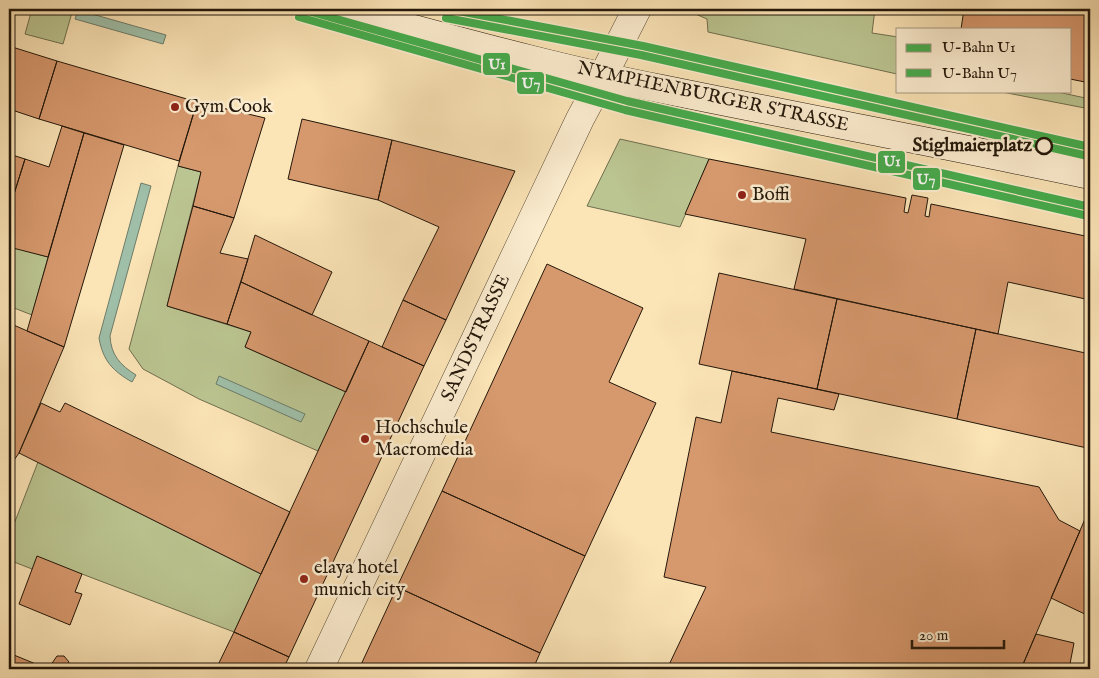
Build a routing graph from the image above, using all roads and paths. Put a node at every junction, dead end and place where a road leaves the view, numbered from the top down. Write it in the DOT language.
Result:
graph roads {
  1 [pos="339,9"];
  2 [pos="637,9"];
  3 [pos="603,76"];
  4 [pos="1090,175"];
  5 [pos="319,669"];
  1 -- 3 [label="main road, NYMPHENBURGER STRASSE"];
  2 -- 3 [label="main road, SANDSTRASSE"];
  3 -- 4 [label="main road, NYMPHENBURGER STRASSE"];
  3 -- 5 [label="main road, SANDSTRASSE"];
}
